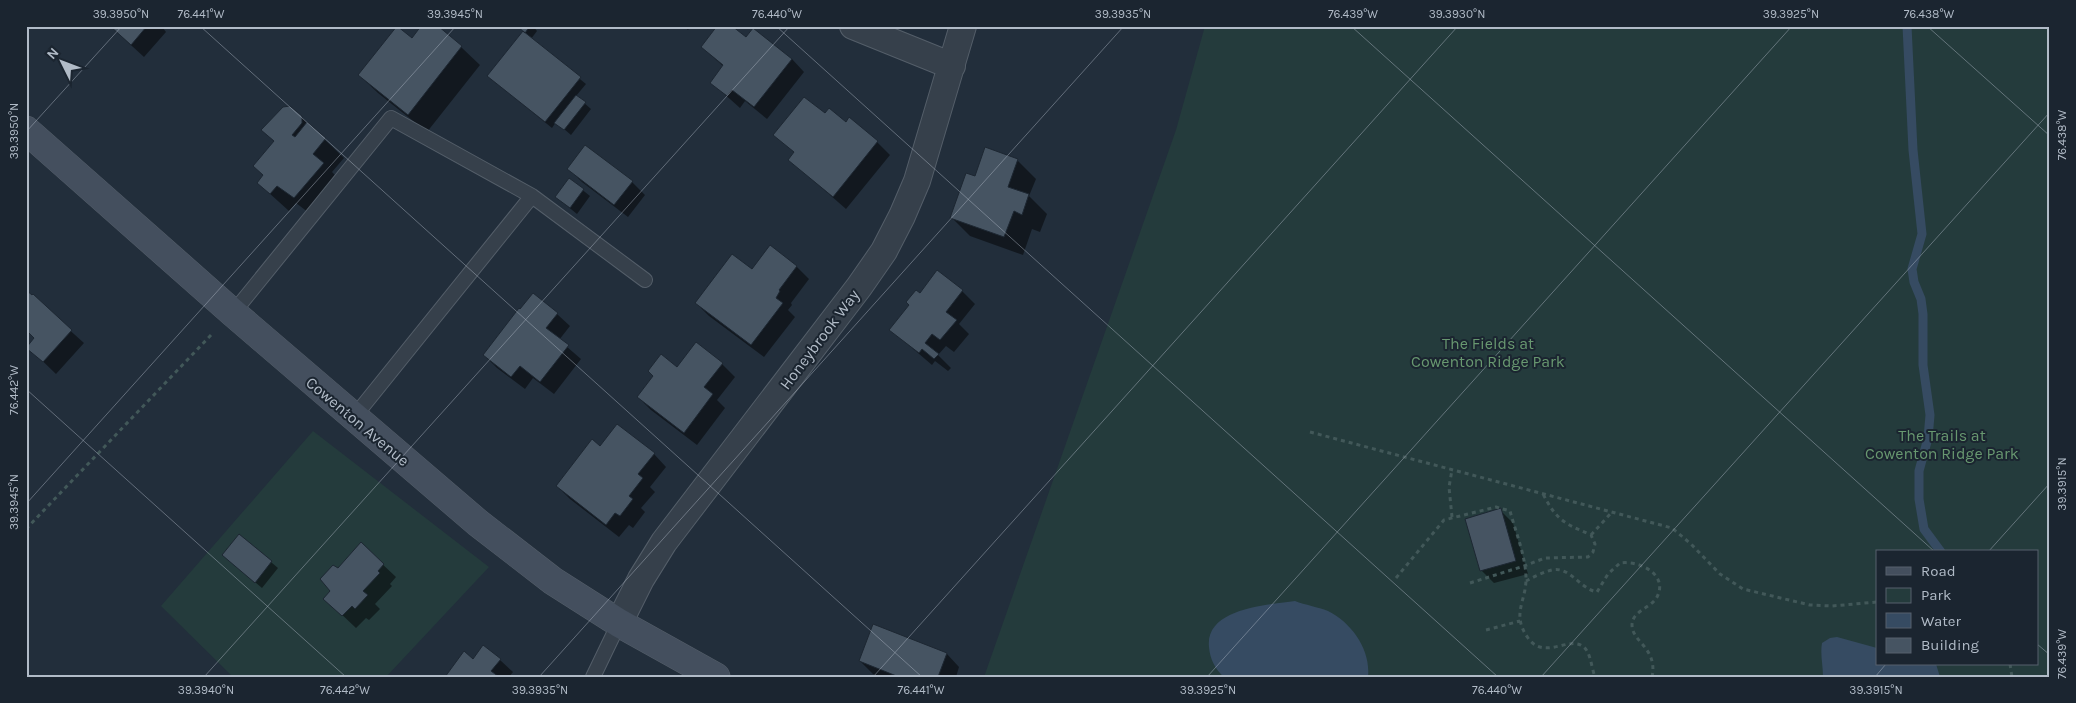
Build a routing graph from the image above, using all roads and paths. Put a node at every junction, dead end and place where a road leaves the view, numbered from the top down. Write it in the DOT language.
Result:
graph roads {
  1 [pos="853,26"];
  2 [pos="963,26"];
  3 [pos="952,66"];
  4 [pos="26,130"];
  5 [pos="532,196"];
  6 [pos="645,280"];
  7 [pos="232,313"];
  8 [pos="354,417"];
  9 [pos="1310,432"];
  10 [pos="1452,470"];
  11 [pos="1543,494"];
  12 [pos="1612,512"];
  13 [pos="1452,517"];
  14 [pos="26,529"];
  15 [pos="1591,535"];
  16 [pos="1524,566"];
  17 [pos="1396,578"];
  18 [pos="1526,580"];
  19 [pos="1470,583"];
  20 [pos="1876,602"];
  21 [pos="1520,621"];
  22 [pos="619,623"];
  23 [pos="1486,630"];
  24 [pos="593,677"];
  25 [pos="716,677"];
  26 [pos="1595,677"];
  27 [pos="1652,677"];
  1 -- 3 [label="street"];
  2 -- 3 [label="street, Honeybrook Way"];
  3 -- 22 [label="street, Honeybrook Way"];
  4 -- 7 [label="street, Cowenton Avenue"];
  5 -- 6 [label="lane"];
  5 -- 7 [label="lane"];
  5 -- 8 [label="lane"];
  7 -- 8 [label="street, Cowenton Avenue"];
  7 -- 14 [label="path"];
  8 -- 22 [label="street, Cowenton Avenue"];
  9 -- 10 [label="path"];
  10 -- 11 [label="path"];
  10 -- 13 [label="path"];
  11 -- 12 [label="path"];
  11 -- 15 [label="path"];
  12 -- 15 [label="path"];
  12 -- 20 [label="path"];
  13 -- 16 [label="path"];
  13 -- 17 [label="path"];
  15 -- 16 [label="path"];
  16 -- 18 [label="path"];
  16 -- 19 [label="path"];
  18 -- 21 [label="path"];
  18 -- 27 [label="path"];
  21 -- 23 [label="path"];
  21 -- 26 [label="path"];
  22 -- 24 [label="lane"];
  22 -- 25 [label="street, Cowenton Avenue"];
}
